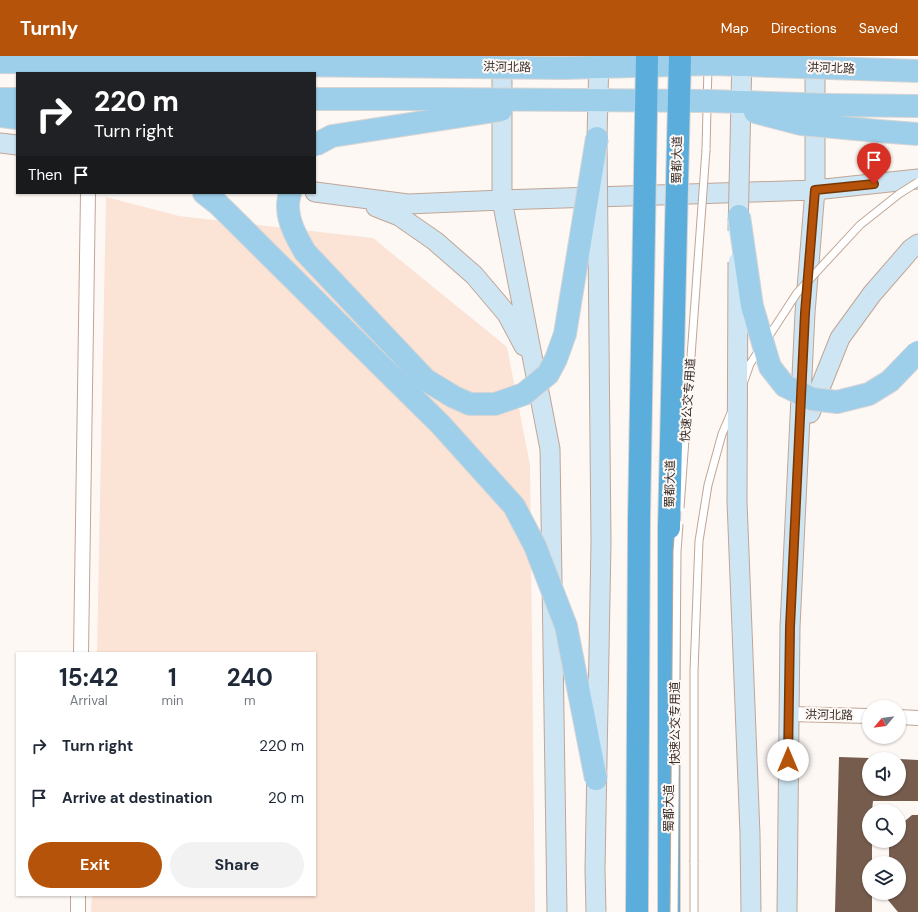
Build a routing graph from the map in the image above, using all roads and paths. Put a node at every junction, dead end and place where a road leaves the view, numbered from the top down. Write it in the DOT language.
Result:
graph roads {
  1 [pos="493,56"];
  2 [pos="502,56"];
  3 [pos="599,56"];
  4 [pos="647,56"];
  5 [pos="680,56"];
  6 [pos="742,56"];
  7 [pos="748,56"];
  8 [pos="814,56"];
  9 [pos="709,60"];
  10 [pos="0,62"];
  11 [pos="563,68"];
  12 [pos="918,71"];
  13 [pos="0,99"];
  14 [pos="16,99"];
  15 [pos="316,99"];
  16 [pos="566,100"];
  17 [pos="709,102"];
  18 [pos="918,106"];
  19 [pos="0,116"];
  20 [pos="16,118"];
  21 [pos="918,134"];
  22 [pos="597,138"];
  23 [pos="0,143"];
  24 [pos="316,144"];
  25 [pos="16,145"];
  26 [pos="918,180"];
  27 [pos="815,190"];
  28 [pos="316,192"];
  29 [pos="88,194"];
  30 [pos="205,194"];
  31 [pos="290,194"];
  32 [pos="353,197"];
  33 [pos="502,200"];
  34 [pos="738,216"];
  35 [pos="918,244"];
  36 [pos="918,352"];
  37 [pos="533,362"];
  38 [pos="799,442"];
  39 [pos="676,520"];
  40 [pos="82,652"];
  41 [pos="789,714"];
  42 [pos="862,716"];
  43 [pos="906,717"];
  44 [pos="918,718"];
  45 [pos="596,779"];
  46 [pos="78,896"];
  47 [pos="78,912"];
  48 [pos="557,912"];
  49 [pos="596,912"];
  50 [pos="637,912"];
  51 [pos="669,912"];
  52 [pos="674,912"];
  53 [pos="694,912"];
  54 [pos="751,912"];
  55 [pos="787,912"];
  1 -- 11 [label="main road, bridge"];
  2 -- 33 [label="street"];
  3 -- 22 [label="street, bridge"];
  4 -- 50 [label="highway, bridge"];
  5 -- 39 [label="highway, 蜀都大道, bridge"];
  6 -- 34 [label="street, bridge"];
  7 -- 9 [label="main road, bridge"];
  8 -- 27 [label="street"];
  9 -- 11 [label="main road, 洪河北路, bridge"];
  9 -- 12 [label="main road, 洪河北路, bridge"];
  9 -- 39 [label="lane, 快速公交专用道, bridge"];
  10 -- 11 [label="main road, 洪河北路, bridge"];
  13 -- 14 [label="main road"];
  15 -- 16 [label="main road, bridge"];
  16 -- 17 [label="main road, bridge"];
  16 -- 24 [label="main road, bridge"];
  17 -- 18 [label="main road, bridge"];
  17 -- 21 [label="main road, bridge"];
  19 -- 20 [label="main road"];
  22 -- 31 [label="main road, bridge"];
  22 -- 45 [label="street, bridge"];
  23 -- 25 [label="street"];
  26 -- 27 [label="street"];
  26 -- 53 [label="lane, 快速公交专用道, bridge"];
  27 -- 33 [label="street"];
  27 -- 38 [label="street"];
  28 -- 32 [label="street"];
  29 -- 40 [label="street"];
  30 -- 45 [label="main road, bridge"];
  32 -- 33 [label="street"];
  32 -- 37 [label="street"];
  33 -- 37 [label="street"];
  34 -- 36 [label="main road, bridge"];
  34 -- 54 [label="street, bridge"];
  35 -- 38 [label="street"];
  37 -- 48 [label="street"];
  38 -- 41 [label="street"];
  39 -- 51 [label="highway, 蜀都大道"];
  39 -- 52 [label="lane, 快速公交专用道, bridge"];
  41 -- 42 [label="street, 洪河北路"];
  41 -- 55 [label="street"];
  43 -- 44 [label="street"];
  45 -- 49 [label="street, bridge"];
  46 -- 47 [label="street"];
}
